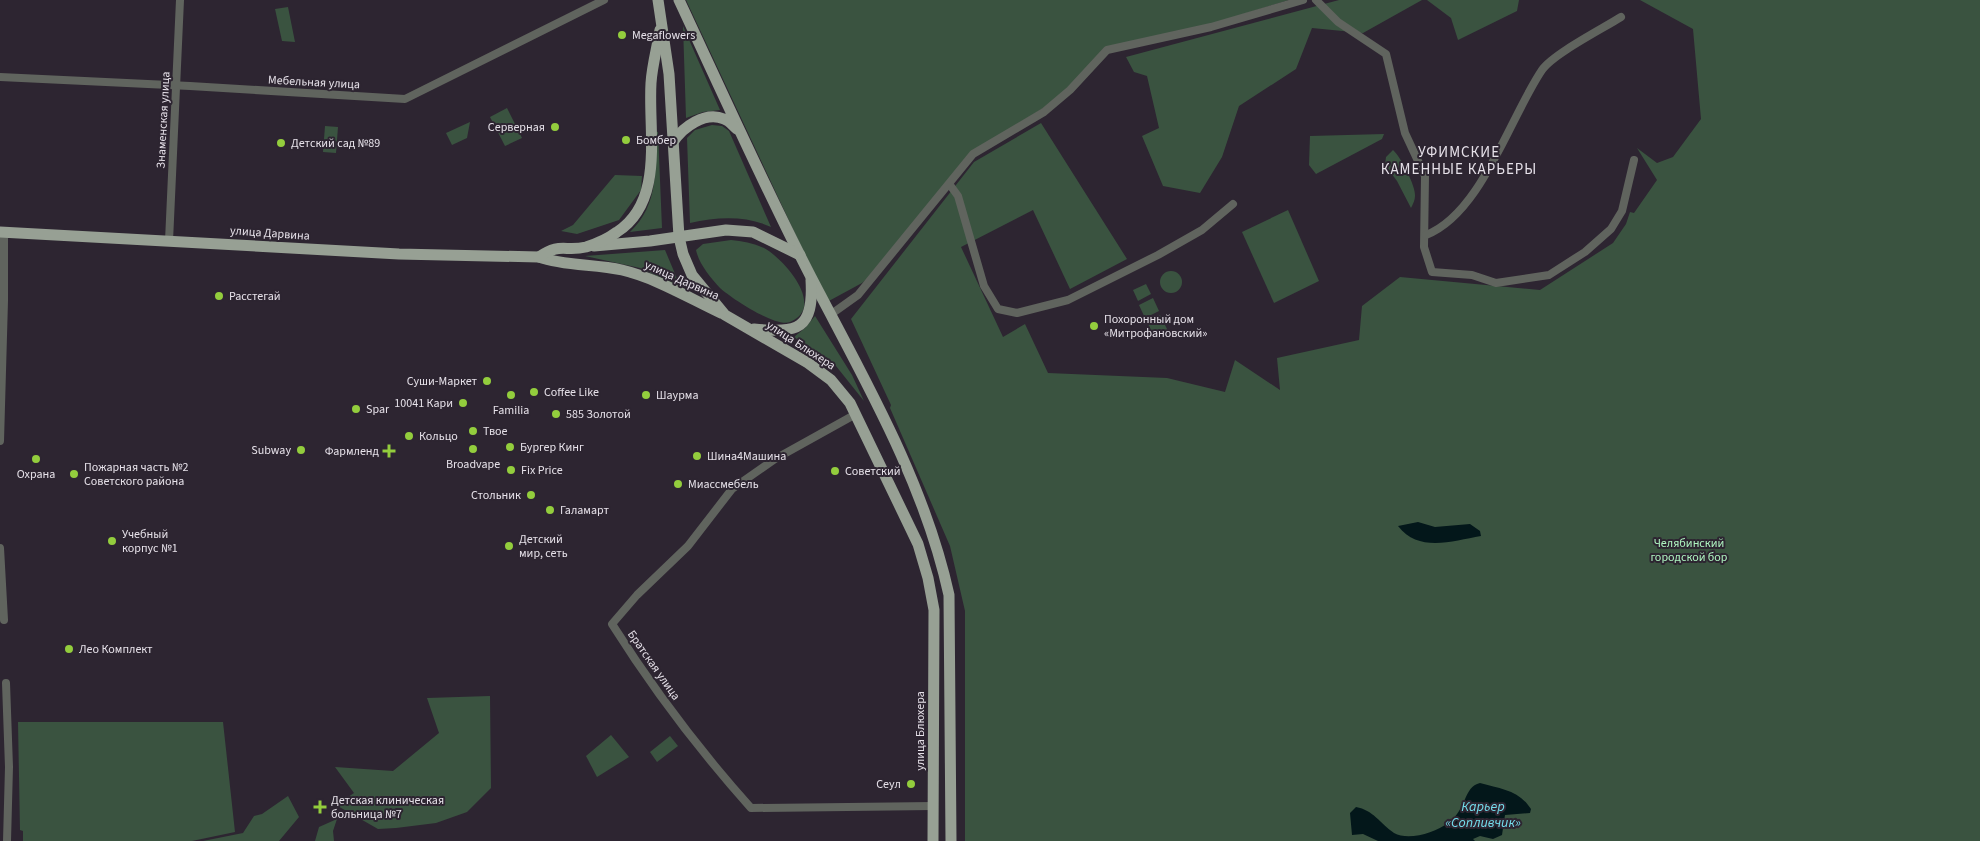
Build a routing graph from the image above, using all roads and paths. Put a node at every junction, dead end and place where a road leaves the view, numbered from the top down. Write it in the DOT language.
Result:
graph roads {
  1 [pos="180,0"];
  2 [pos="604,0"];
  3 [pos="658,0"];
  4 [pos="679,0"];
  5 [pos="1304,0"];
  6 [pos="1316,0"];
  7 [pos="1621,17"];
  8 [pos="662,19"];
  9 [pos="0,77"];
  10 [pos="176,85"];
  11 [pos="740,131"];
  12 [pos="673,142"];
  13 [pos="1634,160"];
  14 [pos="950,185"];
  15 [pos="1233,204"];
  16 [pos="2,232"];
  17 [pos="1426,235"];
  18 [pos="679,237"];
  19 [pos="168,241"];
  20 [pos="585,247"];
  21 [pos="800,254"];
  22 [pos="539,257"];
  23 [pos="810,276"];
  24 [pos="725,315"];
  25 [pos="830,315"];
  26 [pos="749,328"];
  27 [pos="856,414"];
  28 [pos="0,441"];
  29 [pos="0,548"];
  30 [pos="4,620"];
  31 [pos="6,683"];
  32 [pos="933,806"];
  33 [pos="7,841"];
  34 [pos="933,841"];
  35 [pos="951,841"];
  1 -- 10 [label="street, Знаменская улица"];
  2 -- 10 [label="street, Мебельная улица"];
  3 -- 8 [label="main road, улица Блюхера"];
  4 -- 11 [label="main road, улица Блюхера"];
  5 -- 14 [label="street"];
  6 -- 17 [label="street"];
  7 -- 17 [label="street"];
  8 -- 12 [label="main road, улица Блюхера"];
  8 -- 20 [label="main road, улица Дарвина"];
  9 -- 10 [label="street, Мебельная улица"];
  10 -- 19 [label="street, Знаменская улица"];
  11 -- 12 [label="main road"];
  11 -- 21 [label="main road, улица Блюхера"];
  12 -- 18 [label="main road, улица Блюхера"];
  13 -- 17 [label="street"];
  14 -- 15 [label="street"];
  14 -- 25 [label="street"];
  16 -- 19 [label="main road, улица Дарвина"];
  16 -- 28 [label="street"];
  18 -- 20 [label="main road"];
  18 -- 21 [label="main road"];
  18 -- 24 [label="main road, улица Блюхера"];
  19 -- 22 [label="main road, улица Дарвина"];
  20 -- 22 [label="main road, улица Дарвина"];
  21 -- 23 [label="main road, улица Блюхера"];
  22 -- 24 [label="main road, улица Дарвина"];
  23 -- 25 [label="main road, улица Блюхера"];
  23 -- 26 [label="main road"];
  24 -- 26 [label="main road, улица Блюхера"];
  25 -- 35 [label="main road, улица Блюхера"];
  26 -- 27 [label="main road, улица Блюхера"];
  27 -- 32 [label="main road, улица Блюхера"];
  27 -- 32 [label="street, Братская улица"];
  29 -- 30 [label="street"];
  31 -- 33 [label="street"];
  32 -- 34 [label="main road, улица Блюхера"];
}
